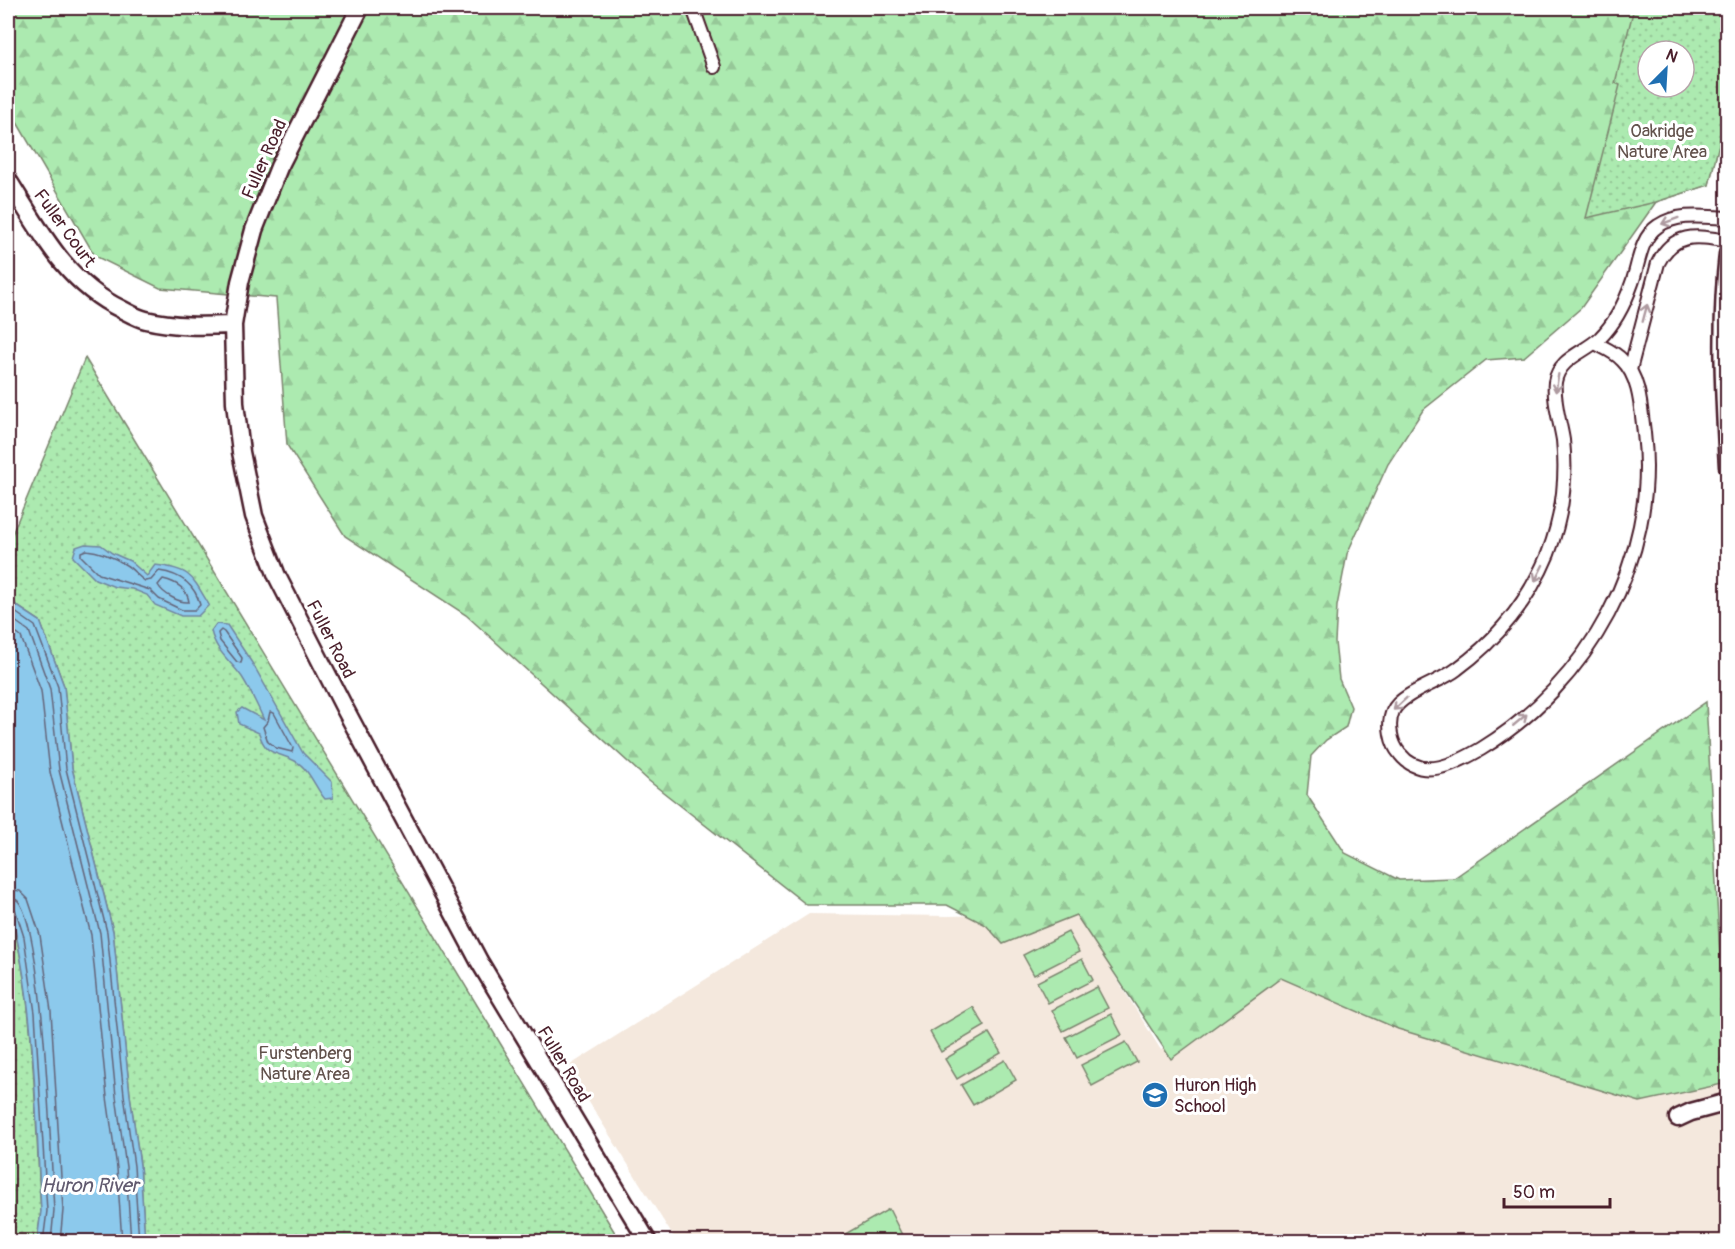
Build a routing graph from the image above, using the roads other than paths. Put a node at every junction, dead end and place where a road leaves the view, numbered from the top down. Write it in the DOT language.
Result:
graph roads {
  1 [pos="360,8"];
  2 [pos="693,8"];
  3 [pos="714,67"];
  4 [pos="8,180"];
  5 [pos="1728,218"];
  6 [pos="1728,241"];
  7 [pos="1728,254"];
  8 [pos="233,325"];
  9 [pos="1595,343"];
  10 [pos="1630,370"];
  11 [pos="1728,467"];
  12 [pos="1728,1102"];
  13 [pos="1678,1118"];
  14 [pos="648,1242"];
  1 -- 8 [label="main road, Fuller Road"];
  2 -- 3 [label="street"];
  4 -- 8 [label="main road, Fuller Court"];
  5 -- 9 [label="street, one-way"];
  10 -- 6 [label="street, one-way"];
  7 -- 11 [label="main road"];
  8 -- 14 [label="main road, Fuller Road"];
  9 -- 10 [label="street"];
  9 -- 10 [label="street, one-way"];
  12 -- 13 [label="main road"];
}
